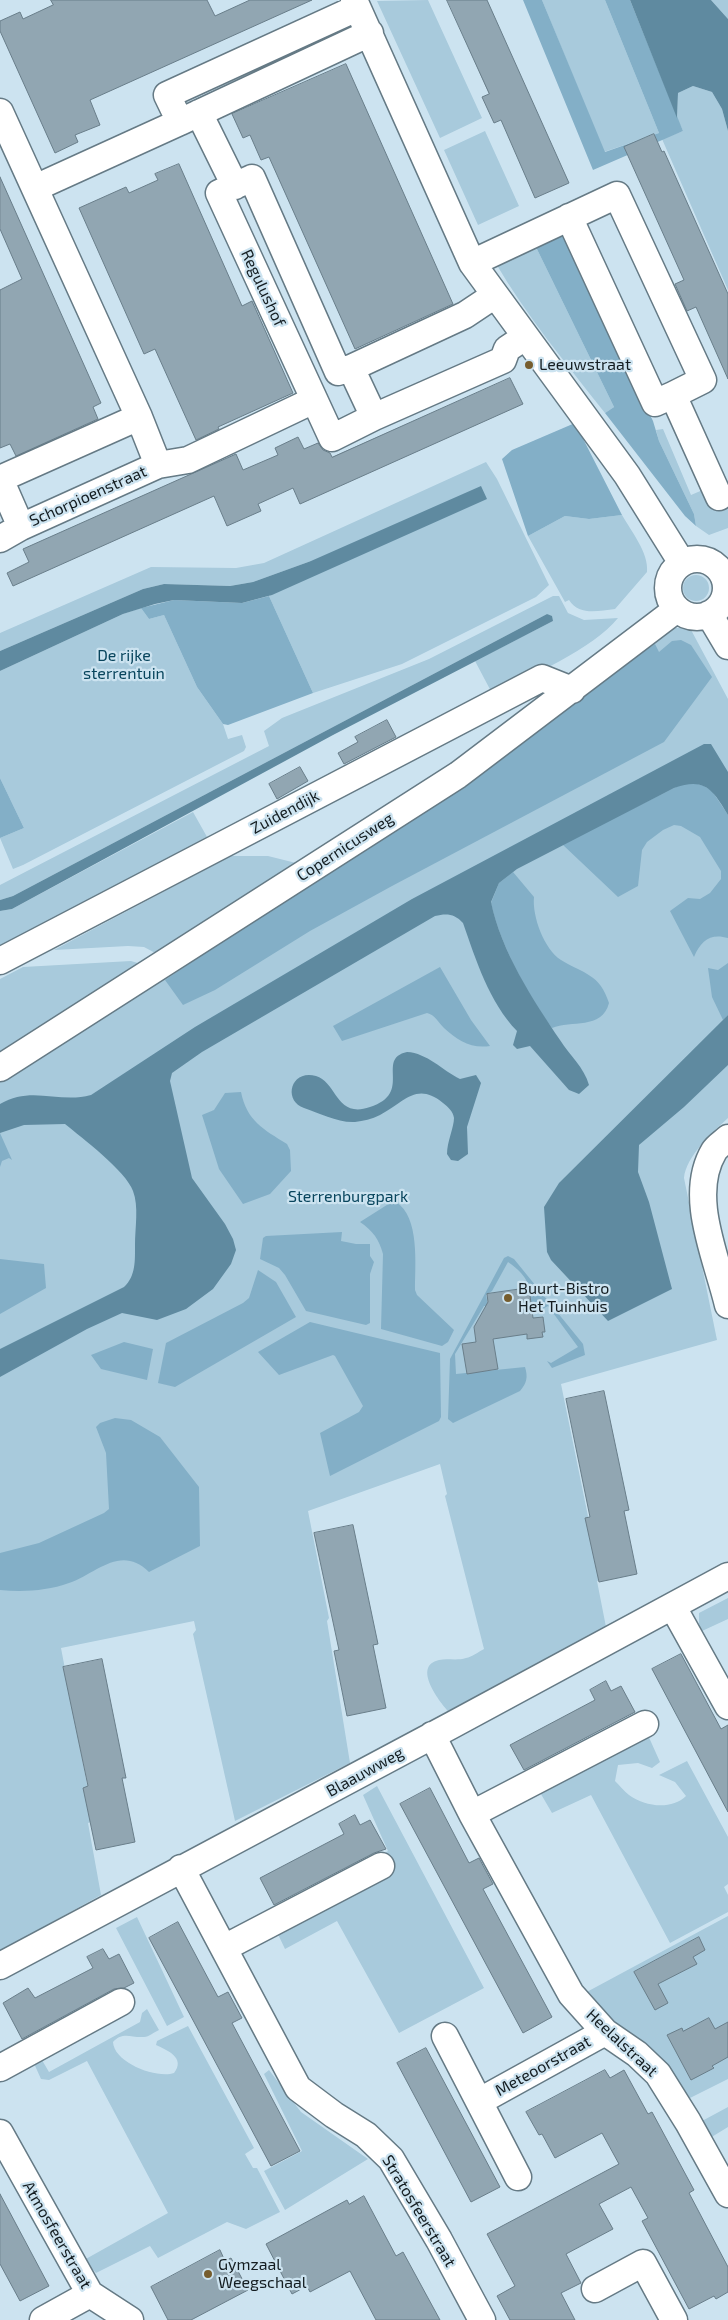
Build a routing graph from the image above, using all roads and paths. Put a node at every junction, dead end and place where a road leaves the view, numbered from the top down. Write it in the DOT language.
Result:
graph roads {
  1 [pos="356,4"];
  2 [pos="370,33"];
  3 [pos="0,112"];
  4 [pos="190,117"];
  5 [pos="8,152"];
  6 [pos="235,186"];
  7 [pos="35,188"];
  8 [pos="569,217"];
  9 [pos="472,263"];
  10 [pos="495,294"];
  11 [pos="525,337"];
  12 [pos="351,368"];
  13 [pos="673,395"];
  14 [pos="314,400"];
  15 [pos="139,417"];
  16 [pos="374,417"];
  17 [pos="158,465"];
  18 [pos="0,479"];
  19 [pos="719,497"];
  20 [pos="10,533"];
  21 [pos="720,556"];
  22 [pos="682,563"];
  23 [pos="677,609"];
  24 [pos="709,614"];
  25 [pos="728,646"];
  26 [pos="572,690"];
  27 [pos="0,962"];
  28 [pos="0,1068"];
  29 [pos="728,1138"];
  30 [pos="728,1305"];
  31 [pos="728,1576"];
  32 [pos="673,1607"];
  33 [pos="728,1706"];
  34 [pos="645,1724"];
  35 [pos="432,1735"];
  36 [pos="472,1814"];
  37 [pos="382,1866"];
  38 [pos="182,1868"];
  39 [pos="224,1948"];
  40 [pos="0,1966"];
  41 [pos="121,2002"];
  42 [pos="605,2032"];
  43 [pos="445,2036"];
  44 [pos="0,2068"];
  45 [pos="480,2101"];
  46 [pos="0,2133"];
  47 [pos="518,2177"];
  48 [pos="728,2194"];
  49 [pos="594,2289"];
  50 [pos="90,2294"];
  51 [pos="44,2320"];
  52 [pos="130,2320"];
  53 [pos="482,2320"];
  54 [pos="674,2320"];
  1 -- 2 [label="street"];
  1 -- 4 [label="street"];
  2 -- 4 [label="street"];
  2 -- 9 [label="street"];
  3 -- 5 [label="street, Schorpioenstraat"];
  4 -- 6 [label="street"];
  4 -- 7 [label="street"];
  5 -- 7 [label="street, Schorpioenstraat"];
  6 -- 12 [label="street, Regulushof"];
  6 -- 14 [label="street, Regulushof"];
  7 -- 15 [label="street, Schorpioenstraat"];
  8 -- 9 [label="street"];
  8 -- 13 [label="street"];
  8 -- 13 [label="street"];
  9 -- 10 [label="street"];
  10 -- 11 [label="street"];
  10 -- 12 [label="street"];
  11 -- 16 [label="street"];
  11 -- 22 [label="street"];
  12 -- 16 [label="street"];
  13 -- 19 [label="street"];
  14 -- 16 [label="street, Regulushof"];
  14 -- 17 [label="street"];
  15 -- 17 [label="street, Schorpioenstraat"];
  15 -- 18 [label="street, Schorpioenstraat"];
  17 -- 20 [label="street, Schorpioenstraat"];
  18 -- 20 [label="street, Schorpioenstraat"];
  21 -- 22 [label="street"];
  21 -- 24 [label="street"];
  22 -- 23 [label="street"];
  23 -- 24 [label="street"];
  23 -- 26 [label="street, Copernicusweg"];
  24 -- 25 [label="street"];
  26 -- 27 [label="street, Zuidendijk"];
  26 -- 28 [label="street, Copernicusweg"];
  29 -- 30 [label="street"];
  31 -- 32 [label="street, Blaauwweg"];
  32 -- 33 [label="street"];
  32 -- 35 [label="street, Blaauwweg"];
  34 -- 36 [label="street"];
  35 -- 36 [label="street, Heelalstraat"];
  35 -- 38 [label="street, Blaauwweg"];
  36 -- 42 [label="street, Heelalstraat"];
  37 -- 39 [label="street"];
  38 -- 39 [label="street, Stratosfeerstraat"];
  38 -- 40 [label="street, Blaauwweg"];
  39 -- 53 [label="street, Stratosfeerstraat"];
  41 -- 44 [label="street"];
  42 -- 45 [label="street, Meteoorstraat"];
  42 -- 48 [label="street, Heelalstraat"];
  43 -- 45 [label="street, Meteoorstraat"];
  45 -- 47 [label="street, Meteoorstraat"];
  46 -- 50 [label="street, Atmosfeerstraat"];
  49 -- 54 [label="street"];
  50 -- 51 [label="street"];
  50 -- 52 [label="street, Atmosfeerstraat"];
}
